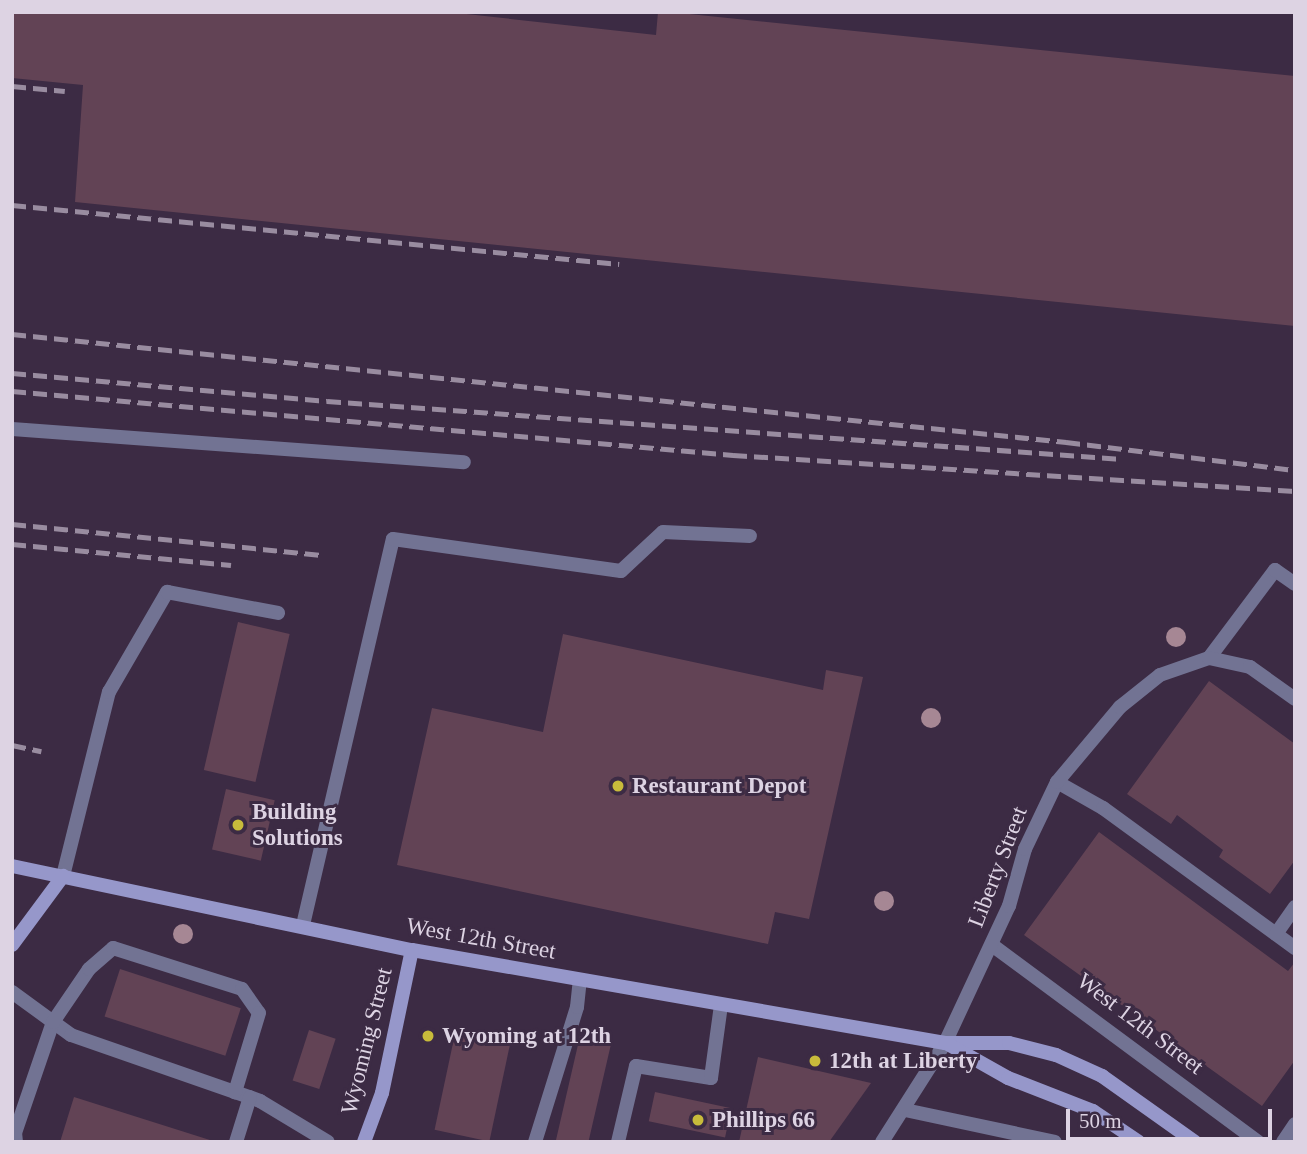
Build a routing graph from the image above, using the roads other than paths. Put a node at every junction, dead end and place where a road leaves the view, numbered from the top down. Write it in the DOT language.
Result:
graph roads {
  1 [pos="12,429"];
  2 [pos="464,462"];
  3 [pos="750,536"];
  4 [pos="1295,584"];
  5 [pos="278,612"];
  6 [pos="1209,658"];
  7 [pos="1295,699"];
  8 [pos="1056,782"];
  9 [pos="12,866"];
  10 [pos="63,876"];
  11 [pos="1295,907"];
  12 [pos="303,925"];
  13 [pos="1276,934"];
  14 [pos="12,945"];
  15 [pos="992,945"];
  16 [pos="1295,947"];
  17 [pos="412,950"];
  18 [pos="580,980"];
  19 [pos="12,992"];
  20 [pos="721,1005"];
  21 [pos="53,1022"];
  22 [pos="945,1043"];
  23 [pos="235,1092"];
  24 [pos="250,1097"];
  25 [pos="905,1110"];
  26 [pos="1295,1124"];
  27 [pos="16,1142"];
  28 [pos="236,1142"];
  29 [pos="328,1142"];
  30 [pos="364,1142"];
  31 [pos="534,1142"];
  32 [pos="618,1142"];
  33 [pos="882,1142"];
  34 [pos="1055,1142"];
  35 [pos="1139,1142"];
  36 [pos="1195,1142"];
  37 [pos="1258,1142"];
  38 [pos="1283,1142"];
  1 -- 2 [label="street"];
  3 -- 12 [label="street"];
  4 -- 6 [label="street"];
  5 -- 10 [label="street"];
  6 -- 7 [label="street"];
  6 -- 8 [label="street, Liberty Street"];
  8 -- 13 [label="street"];
  8 -- 15 [label="street, Liberty Street"];
  9 -- 10 [label="main road, West 12th Street"];
  10 -- 12 [label="main road, West 12th Street"];
  10 -- 14 [label="main road"];
  11 -- 13 [label="street"];
  12 -- 17 [label="main road, West 12th Street"];
  13 -- 16 [label="street"];
  15 -- 22 [label="street, Liberty Street"];
  15 -- 37 [label="street, West 12th Street"];
  17 -- 18 [label="main road, West 12th Street"];
  17 -- 30 [label="main road, Wyoming Street"];
  18 -- 20 [label="main road, West 12th Street"];
  18 -- 31 [label="street"];
  19 -- 21 [label="street"];
  20 -- 22 [label="main road, West 12th Street"];
  20 -- 32 [label="street"];
  21 -- 23 [label="street"];
  21 -- 23 [label="street"];
  21 -- 27 [label="street"];
  22 -- 25 [label="street, Liberty Street"];
  22 -- 35 [label="main road, West 12th Street"];
  22 -- 36 [label="main road, West 12th Street"];
  23 -- 24 [label="street"];
  24 -- 28 [label="street"];
  24 -- 29 [label="street"];
  25 -- 33 [label="street, Liberty Street"];
  25 -- 34 [label="street"];
  26 -- 38 [label="street"];
}
